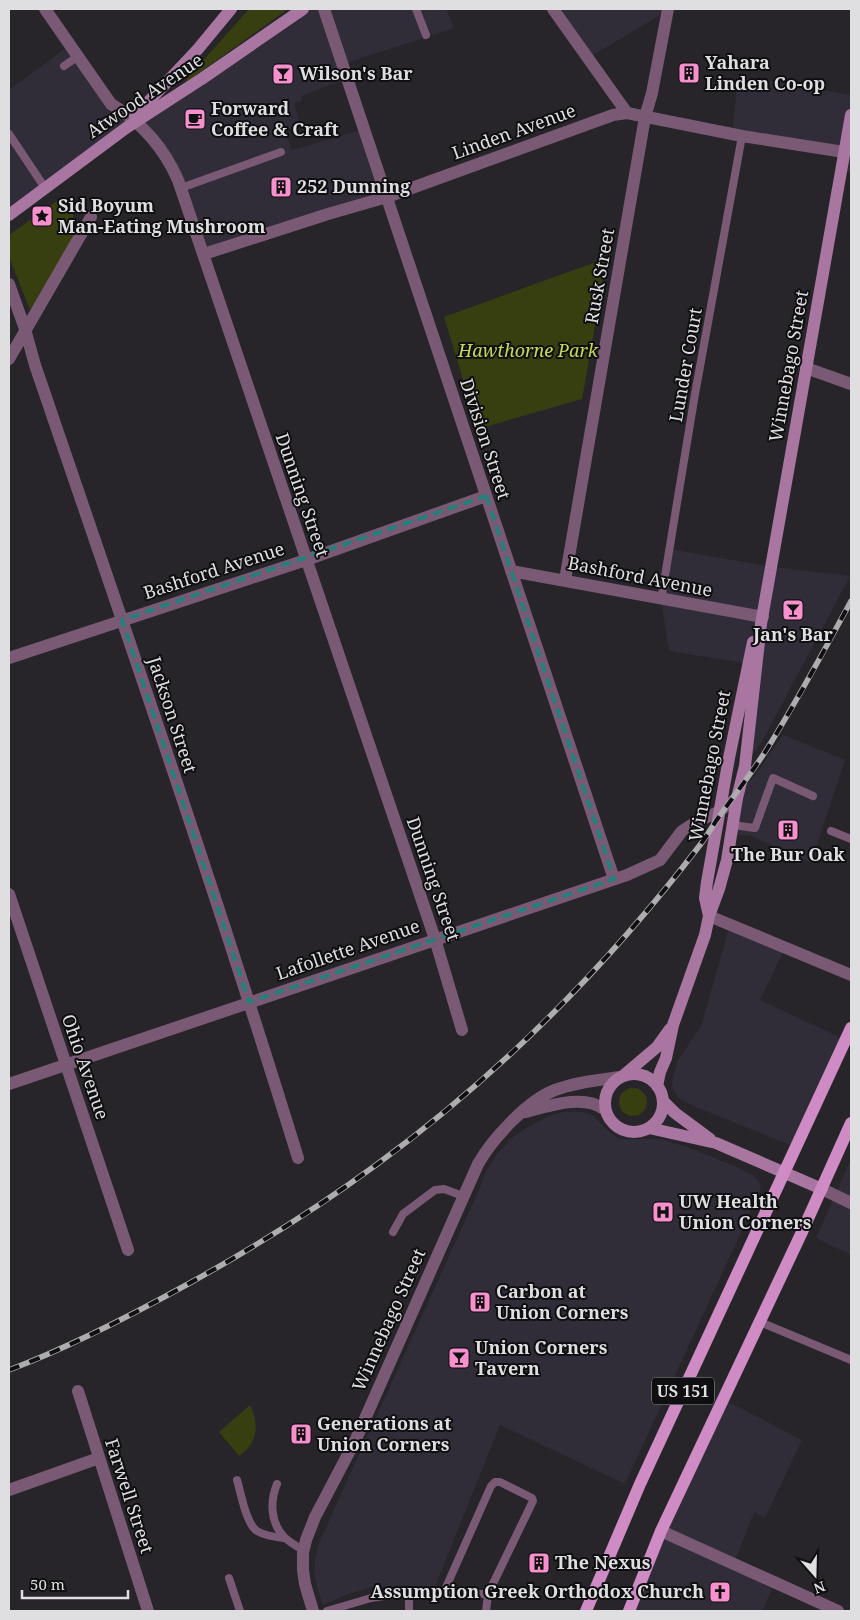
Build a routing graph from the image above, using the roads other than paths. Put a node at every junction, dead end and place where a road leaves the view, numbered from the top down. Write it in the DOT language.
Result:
graph roads {
  1 [pos="45,9"];
  2 [pos="231,9"];
  3 [pos="303,9"];
  4 [pos="324,9"];
  5 [pos="416,9"];
  6 [pos="553,9"];
  7 [pos="668,9"];
  8 [pos="426,35"];
  9 [pos="78,56"];
  10 [pos="64,66"];
  11 [pos="627,113"];
  12 [pos="851,115"];
  13 [pos="646,117"];
  14 [pos="131,123"];
  15 [pos="9,134"];
  16 [pos="742,136"];
  17 [pos="281,152"];
  18 [pos="844,152"];
  19 [pos="45,188"];
  20 [pos="181,188"];
  21 [pos="387,197"];
  22 [pos="9,215"];
  23 [pos="91,217"];
  24 [pos="204,254"];
  25 [pos="9,284"];
  26 [pos="26,329"];
  27 [pos="9,359"];
  28 [pos="806,368"];
  29 [pos="851,384"];
  30 [pos="486,496"];
  31 [pos="306,560"];
  32 [pos="511,571"];
  33 [pos="565,580"];
  34 [pos="661,600"];
  35 [pos="122,620"];
  36 [pos="762,620"];
  37 [pos="9,658"];
  38 [pos="813,796"];
  39 [pos="737,798"];
  40 [pos="718,812"];
  41 [pos="732,826"];
  42 [pos="831,831"];
  43 [pos="851,839"];
  44 [pos="614,880"];
  45 [pos="9,894"];
  46 [pos="709,916"];
  47 [pos="435,939"];
  48 [pos="851,975"];
  49 [pos="249,1002"];
  50 [pos="673,1025"];
  51 [pos="851,1028"];
  52 [pos="462,1030"];
  53 [pos="66,1065"];
  54 [pos="622,1076"];
  55 [pos="9,1084"];
  56 [pos="657,1086"];
  57 [pos="663,1102"];
  58 [pos="604,1109"];
  59 [pos="523,1112"];
  60 [pos="851,1123"];
  61 [pos="649,1128"];
  62 [pos="716,1143"];
  63 [pos="298,1158"];
  64 [pos="784,1171"];
  65 [pos="822,1189"];
  66 [pos="463,1196"];
  67 [pos="851,1202"];
  68 [pos="393,1232"];
  69 [pos="128,1250"];
  70 [pos="760,1322"];
  71 [pos="851,1360"];
  72 [pos="78,1391"];
  73 [pos="99,1458"];
  74 [pos="237,1480"];
  75 [pos="277,1484"];
  76 [pos="9,1490"];
  77 [pos="661,1531"];
  78 [pos="284,1538"];
  79 [pos="304,1551"];
  80 [pos="229,1578"];
  81 [pos="409,1594"];
  82 [pos="443,1594"];
  83 [pos="488,1594"];
  84 [pos="148,1611"];
  85 [pos="240,1611"];
  86 [pos="313,1611"];
  87 [pos="327,1611"];
  88 [pos="409,1611"];
  89 [pos="486,1611"];
  90 [pos="586,1611"];
  91 [pos="629,1611"];
  92 [pos="838,1611"];
  1 -- 9 [label="street, Dunning Street"];
  2 -- 14 [label="street"];
  3 -- 14 [label="street, Atwood Avenue"];
  4 -- 21 [label="street, Division Street"];
  5 -- 8 [label="lane"];
  6 -- 11 [label="street"];
  7 -- 13 [label="street, Rusk Street"];
  9 -- 10 [label="lane"];
  9 -- 14 [label="street, Dunning Street"];
  11 -- 13 [label="street, Linden Avenue"];
  11 -- 21 [label="street, Linden Avenue"];
  12 -- 18 [label="street, Winnebago Street"];
  13 -- 16 [label="street, Linden Avenue"];
  13 -- 33 [label="street, Rusk Street"];
  14 -- 19 [label="street, Atwood Avenue"];
  14 -- 20 [label="street, Dunning Street"];
  15 -- 19 [label="lane"];
  16 -- 18 [label="street, Linden Avenue"];
  16 -- 34 [label="lane, Lunder Court"];
  17 -- 20 [label="lane"];
  18 -- 28 [label="street, Winnebago Street"];
  19 -- 22 [label="street, Atwood Avenue"];
  20 -- 24 [label="street, Dunning Street"];
  21 -- 24 [label="street, Linden Avenue"];
  21 -- 30 [label="street, Division Street"];
  23 -- 26 [label="street"];
  24 -- 31 [label="street, Dunning Street"];
  25 -- 26 [label="street, Jackson Street"];
  26 -- 27 [label="street"];
  26 -- 35 [label="street, Jackson Street"];
  28 -- 29 [label="street"];
  28 -- 36 [label="street, Winnebago Street"];
  30 -- 31 [label="street, Bashford Avenue"];
  30 -- 32 [label="street, Division Street"];
  31 -- 35 [label="street, Bashford Avenue"];
  31 -- 47 [label="street, Dunning Street"];
  32 -- 33 [label="street, Bashford Avenue"];
  32 -- 44 [label="street, Division Street"];
  33 -- 34 [label="street, Bashford Avenue"];
  34 -- 36 [label="street, Bashford Avenue"];
  35 -- 37 [label="street, Bashford Avenue"];
  35 -- 49 [label="street, Jackson Street"];
  36 -- 39 [label="street, Winnebago Street"];
  36 -- 40 [label="street, Winnebago Street"];
  38 -- 41 [label="lane"];
  39 -- 40 [label="street, Lafollette Avenue"];
  39 -- 41 [label="street, Winnebago Street"];
  40 -- 44 [label="street, Lafollette Avenue"];
  40 -- 46 [label="street, Winnebago Street"];
  41 -- 46 [label="street, Winnebago Street"];
  42 -- 43 [label="lane"];
  44 -- 47 [label="street, Lafollette Avenue"];
  45 -- 53 [label="street, Ohio Avenue"];
  46 -- 48 [label="street"];
  46 -- 50 [label="street, Winnebago Street"];
  47 -- 49 [label="street, Lafollette Avenue"];
  47 -- 52 [label="street, Dunning Street"];
  49 -- 53 [label="street, Lafollette Avenue"];
  49 -- 63 [label="street, Jackson Street"];
  50 -- 54 [label="street, Winnebago Street"];
  50 -- 56 [label="street, Winnebago Street"];
  51 -- 64 [label="main road, US 151"];
  53 -- 55 [label="street, Lafollette Avenue"];
  53 -- 69 [label="street, Ohio Avenue"];
  54 -- 56 [label="street"];
  54 -- 58 [label="street"];
  54 -- 59 [label="street, Winnebago Street"];
  56 -- 57 [label="street"];
  57 -- 61 [label="street"];
  57 -- 62 [label="street"];
  58 -- 59 [label="street"];
  58 -- 61 [label="street"];
  59 -- 66 [label="street, Winnebago Street"];
  60 -- 65 [label="main road, US 151"];
  61 -- 62 [label="street"];
  62 -- 64 [label="street"];
  64 -- 65 [label="street"];
  64 -- 90 [label="main road, US 151"];
  65 -- 67 [label="street"];
  65 -- 70 [label="main road, US 151"];
  66 -- 68 [label="lane"];
  66 -- 79 [label="street, Winnebago Street"];
  70 -- 71 [label="lane"];
  70 -- 77 [label="main road, US 151"];
  72 -- 73 [label="street, Farwell Street"];
  73 -- 76 [label="street"];
  73 -- 84 [label="street, Farwell Street"];
  74 -- 78 [label="lane"];
  75 -- 78 [label="lane"];
  77 -- 91 [label="main road, US 151"];
  77 -- 92 [label="street"];
  78 -- 79 [label="lane"];
  79 -- 86 [label="street, Winnebago Street"];
  80 -- 85 [label="lane"];
  81 -- 82 [label="lane"];
  81 -- 87 [label="lane"];
  81 -- 88 [label="lane"];
  82 -- 83 [label="lane"];
  82 -- 83 [label="lane"];
  83 -- 89 [label="lane"];
}
